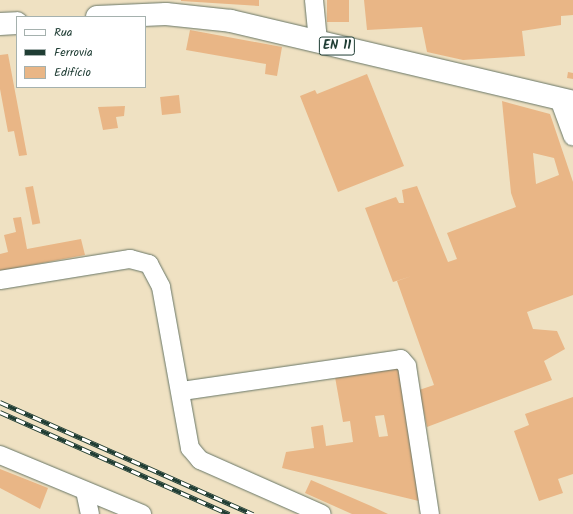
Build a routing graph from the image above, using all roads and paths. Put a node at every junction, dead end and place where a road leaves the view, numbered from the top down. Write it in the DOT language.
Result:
graph roads {
  1 [pos="314,0"];
  2 [pos="146,17"];
  3 [pos="16,23"];
  4 [pos="0,24"];
  5 [pos="318,41"];
  6 [pos="566,101"];
  7 [pos="573,138"];
  8 [pos="0,280"];
  9 [pos="182,392"];
  10 [pos="0,455"];
  11 [pos="85,491"];
  12 [pos="90,514"];
  13 [pos="142,514"];
  14 [pos="322,514"];
  15 [pos="430,514"];
  1 -- 5 [label="street"];
  2 -- 5 [label="main road, EN 11"];
  3 -- 4 [label="main road"];
  5 -- 6 [label="main road, EN 11"];
  6 -- 7 [label="street"];
  8 -- 9 [label="street"];
  9 -- 14 [label="street"];
  9 -- 15 [label="street"];
  10 -- 11 [label="street"];
  11 -- 12 [label="street"];
  11 -- 13 [label="street"];
}
